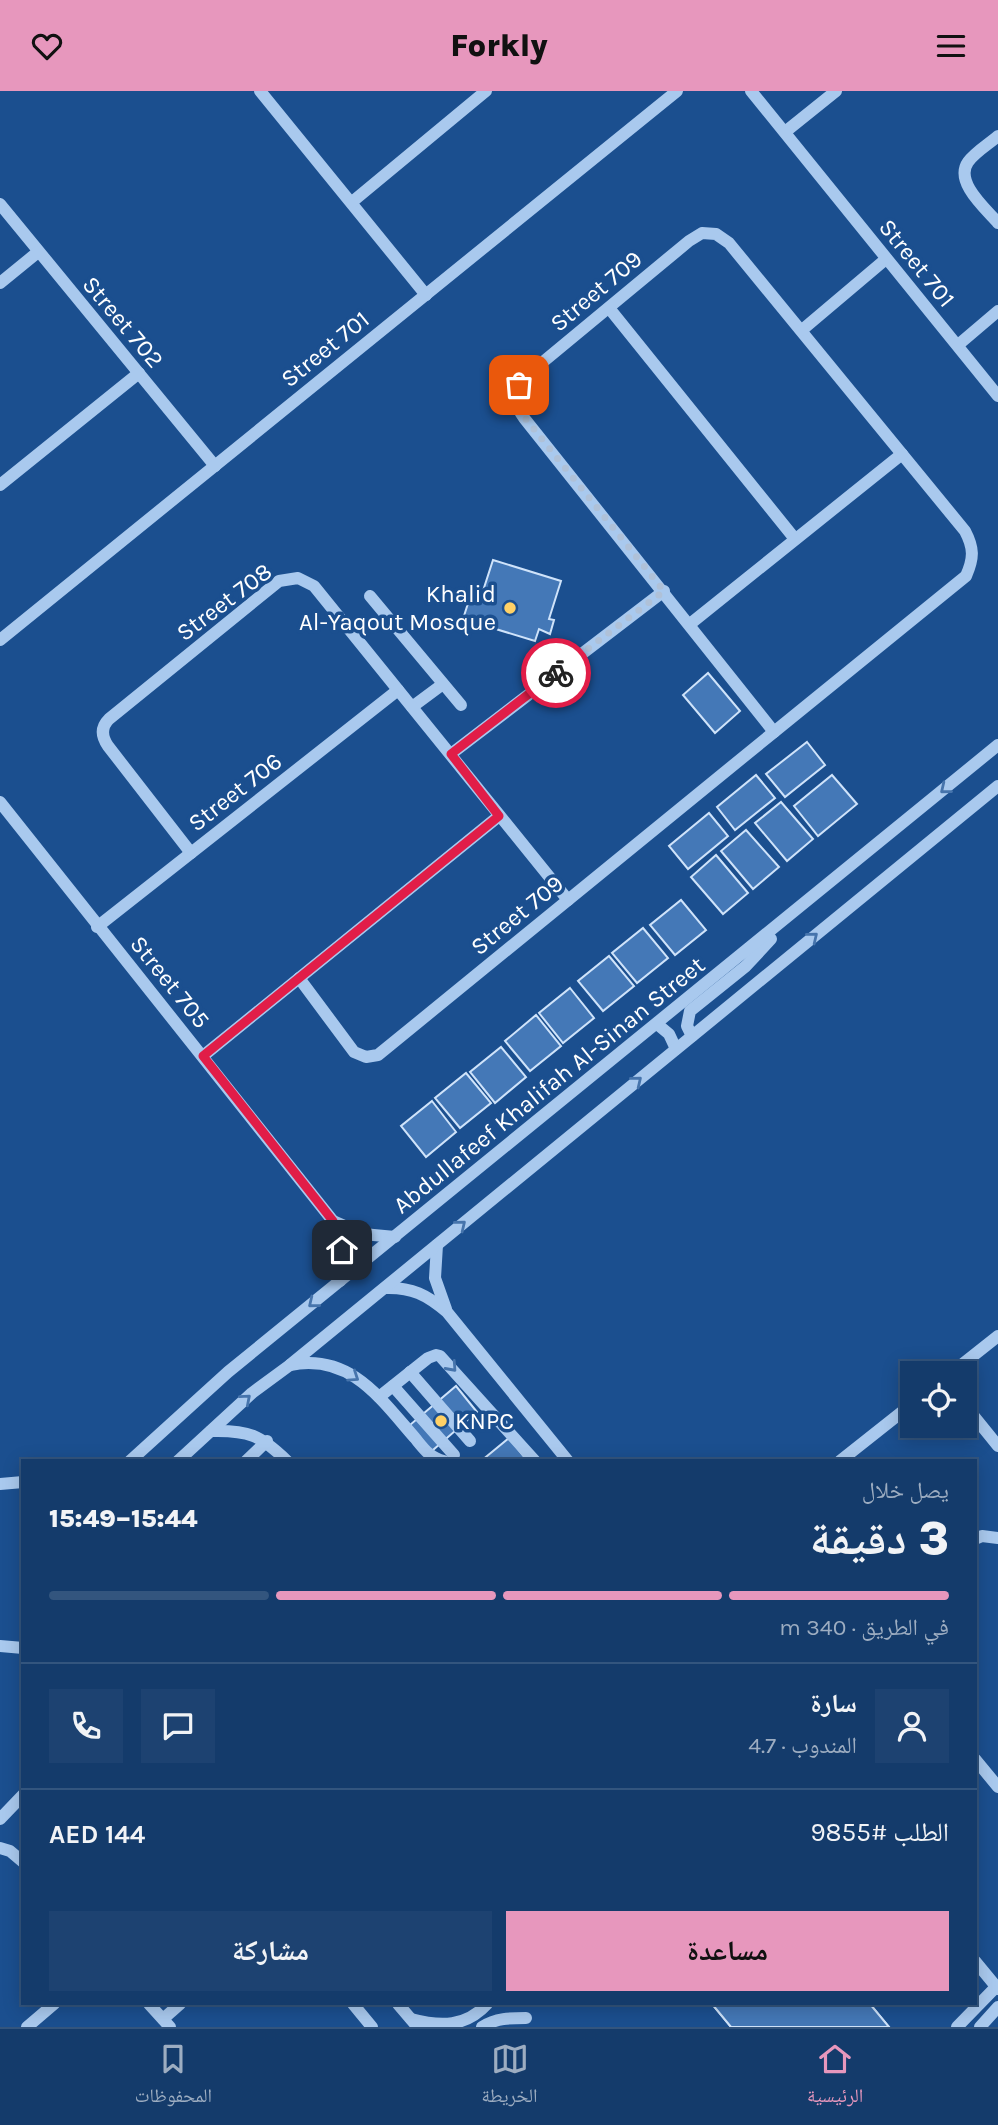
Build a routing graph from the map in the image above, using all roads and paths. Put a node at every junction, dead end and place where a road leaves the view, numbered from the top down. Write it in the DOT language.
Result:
graph roads {
  1 [pos="260,91"];
  2 [pos="486,91"];
  3 [pos="677,91"];
  4 [pos="751,91"];
  5 [pos="836,91"];
  6 [pos="785,132"];
  7 [pos="998,136"];
  8 [pos="352,202"];
  9 [pos="0,204"];
  10 [pos="998,223"];
  11 [pos="38,252"];
  12 [pos="886,258"];
  13 [pos="0,283"];
  14 [pos="426,295"];
  15 [pos="609,308"];
  16 [pos="998,311"];
  17 [pos="802,330"];
  18 [pos="958,345"];
  19 [pos="139,373"];
  20 [pos="998,396"];
  21 [pos="902,454"];
  22 [pos="215,466"];
  23 [pos="0,485"];
  24 [pos="796,539"];
  25 [pos="664,591"];
  26 [pos="370,596"];
  27 [pos="690,624"];
  28 [pos="0,641"];
  29 [pos="443,684"];
  30 [pos="398,690"];
  31 [pos="461,705"];
  32 [pos="412,707"];
  33 [pos="774,732"];
  34 [pos="998,745"];
  35 [pos="451,754"];
  36 [pos="998,786"];
  37 [pos="0,802"];
  38 [pos="499,816"];
  39 [pos="191,853"];
  40 [pos="568,900"];
  41 [pos="781,924"];
  42 [pos="97,927"];
  43 [pos="299,978"];
  44 [pos="657,1024"];
  45 [pos="692,1036"];
  46 [pos="676,1049"];
  47 [pos="203,1056"];
  48 [pos="333,1221"];
  49 [pos="394,1237"];
  50 [pos="437,1245"];
  51 [pos="340,1281"];
  52 [pos="385,1287"];
  53 [pos="447,1312"];
  54 [pos="998,1336"];
  55 [pos="966,1361"];
  56 [pos="290,1365"];
  57 [pos="410,1372"];
  58 [pos="393,1386"];
  59 [pos="379,1397"];
  60 [pos="900,1414"];
  61 [pos="977,1420"];
  62 [pos="211,1431"];
  63 [pos="267,1441"];
  64 [pos="470,1441"];
  65 [pos="998,1446"];
  66 [pos="449,1458"];
  67 [pos="132,1459"];
  68 [pos="180,1459"];
  69 [pos="248,1459"];
  70 [pos="285,1459"];
  71 [pos="533,1459"];
  72 [pos="566,1459"];
  73 [pos="843,1459"];
  74 [pos="0,1474"];
  75 [pos="19,1482"];
  76 [pos="0,1484"];
  77 [pos="977,1538"];
  78 [pos="998,1538"];
  79 [pos="0,1646"];
  80 [pos="21,1648"];
  81 [pos="977,1761"];
  82 [pos="998,1787"];
  83 [pos="21,1797"];
  84 [pos="0,1819"];
  85 [pos="0,1848"];
  86 [pos="21,1860"];
  87 [pos="977,1963"];
  88 [pos="997,1988"];
  89 [pos="53,2005"];
  90 [pos="150,2005"];
  91 [pos="179,2005"];
  92 [pos="354,2005"];
  93 [pos="399,2005"];
  94 [pos="486,2005"];
  95 [pos="998,2007"];
  96 [pos="526,2018"];
  97 [pos="166,2023"];
  98 [pos="414,2023"];
  99 [pos="27,2027"];
  100 [pos="372,2027"];
  101 [pos="482,2027"];
  102 [pos="957,2027"];
  103 [pos="980,2027"];
  1 -- 8 [label="street"];
  2 -- 8 [label="street"];
  3 -- 14 [label="street, Street 701"];
  4 -- 6 [label="street, Street 701"];
  5 -- 6 [label="street"];
  6 -- 12 [label="street, Street 701"];
  7 -- 10 [label="street"];
  8 -- 14 [label="street"];
  9 -- 11 [label="street, Street 702"];
  11 -- 13 [label="street"];
  11 -- 19 [label="street, Street 702"];
  12 -- 17 [label="street"];
  12 -- 18 [label="street, Street 701"];
  14 -- 22 [label="street, Street 701"];
  15 -- 17 [label="street, Street 709"];
  15 -- 24 [label="street"];
  15 -- 25 [label="street, Street 709"];
  16 -- 18 [label="street"];
  17 -- 21 [label="street, Street 709"];
  18 -- 20 [label="street, Street 701"];
  19 -- 22 [label="street, Street 702"];
  19 -- 23 [label="street"];
  21 -- 24 [label="street"];
  21 -- 33 [label="street, Street 709"];
  22 -- 28 [label="street, Street 701"];
  24 -- 27 [label="street"];
  25 -- 27 [label="street, Street 709"];
  25 -- 35 [label="street"];
  26 -- 29 [label="street"];
  27 -- 33 [label="street, Street 709"];
  29 -- 31 [label="street"];
  29 -- 32 [label="street"];
  30 -- 32 [label="street, Street 708"];
  30 -- 39 [label="street, Street 706"];
  30 -- 39 [label="street, Street 708"];
  32 -- 35 [label="street, Street 708"];
  33 -- 40 [label="street, Street 709"];
  34 -- 41 [label="street, Abdullafeef Khalifah Al-Sinan Street, one-way"];
  35 -- 38 [label="street, Street 708"];
  45 -- 36 [label="street, one-way"];
  37 -- 42 [label="street, Street 705"];
  38 -- 40 [label="street, Street 708"];
  38 -- 43 [label="street"];
  39 -- 42 [label="street, Street 706"];
  40 -- 43 [label="street, Street 709"];
  41 -- 44 [label="street, Abdullafeef Khalifah Al-Sinan Street"];
  41 -- 45 [label="street"];
  42 -- 47 [label="street, Street 705"];
  43 -- 47 [label="street"];
  44 -- 46 [label="street"];
  44 -- 49 [label="street, Abdullafeef Khalifah Al-Sinan Street"];
  45 -- 46 [label="street"];
  50 -- 46 [label="street, one-way"];
  47 -- 48 [label="street, Street 705"];
  48 -- 49 [label="street, Street 705"];
  48 -- 51 [label="street, Street 705"];
  49 -- 51 [label="street, Abdullafeef Khalifah Al-Sinan Street"];
  50 -- 52 [label="street"];
  50 -- 53 [label="street"];
  51 -- 67 [label="street, Abdullafeef Khalifah Al-Sinan Street, one-way"];
  52 -- 53 [label="street"];
  52 -- 56 [label="street"];
  53 -- 72 [label="street"];
  54 -- 55 [label="street"];
  56 -- 59 [label="street, one-way"];
  62 -- 56 [label="street, one-way"];
  57 -- 58 [label="street"];
  57 -- 64 [label="street"];
  57 -- 71 [label="street, one-way"];
  58 -- 59 [label="street"];
  58 -- 66 [label="street"];
  59 -- 66 [label="street"];
  60 -- 73 [label="street"];
  61 -- 65 [label="street"];
  62 -- 63 [label="street"];
  62 -- 68 [label="street"];
  63 -- 69 [label="street"];
  63 -- 70 [label="street"];
  74 -- 75 [label="street"];
  75 -- 76 [label="street"];
  77 -- 78 [label="street"];
  79 -- 80 [label="street"];
  81 -- 82 [label="street"];
  83 -- 84 [label="street"];
  85 -- 86 [label="street"];
  87 -- 88 [label="street"];
  88 -- 102 [label="street"];
  89 -- 99 [label="street"];
  90 -- 97 [label="street"];
  91 -- 97 [label="street"];
  92 -- 100 [label="street"];
  93 -- 98 [label="street"];
  94 -- 98 [label="street"];
  95 -- 103 [label="street"];
  96 -- 101 [label="street"];
}
